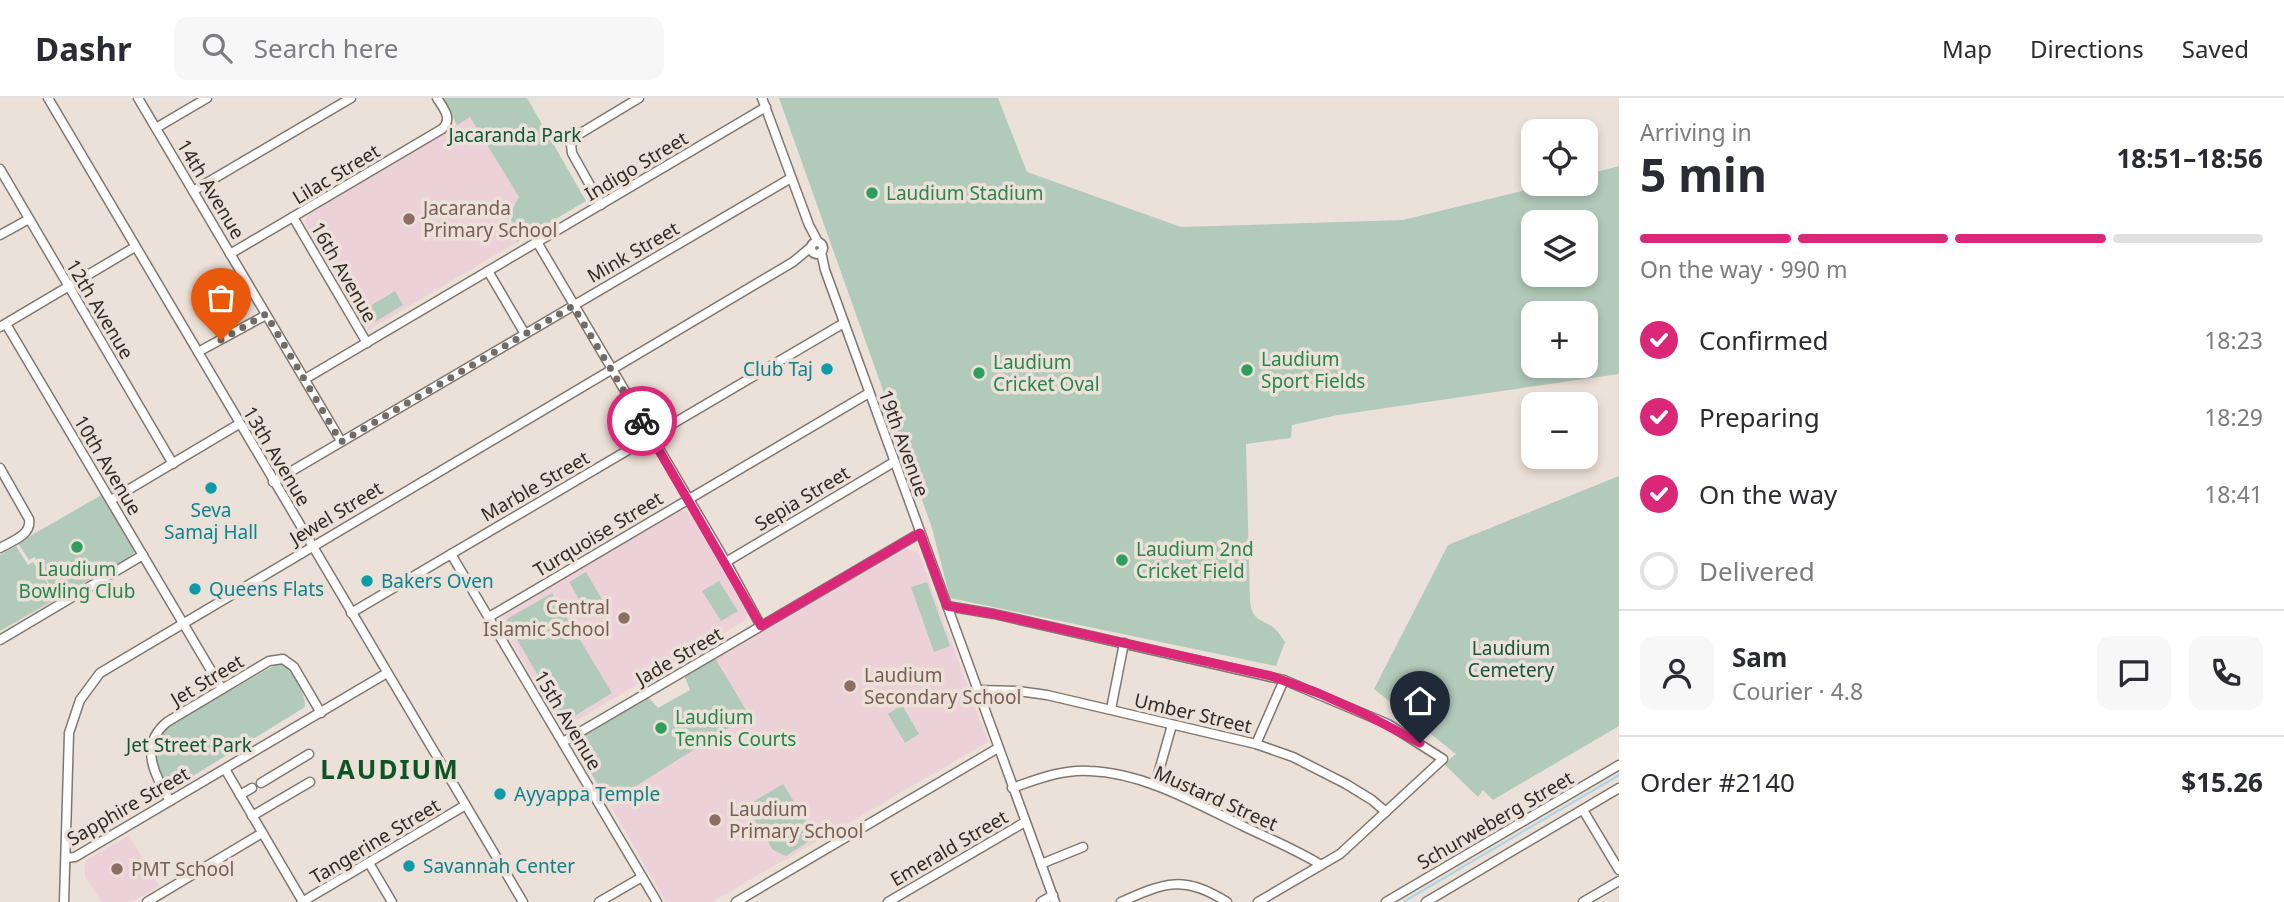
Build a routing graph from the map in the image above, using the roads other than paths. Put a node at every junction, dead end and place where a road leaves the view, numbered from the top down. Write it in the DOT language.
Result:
graph roads {
  1 [pos="48,98"];
  2 [pos="138,98"];
  3 [pos="207,98"];
  4 [pos="351,98"];
  5 [pos="437,98"];
  6 [pos="639,98"];
  7 [pos="762,98"];
  8 [pos="766,107"];
  9 [pos="156,128"];
  10 [pos="0,169"];
  11 [pos="791,178"];
  12 [pos="193,191"];
  13 [pos="601,205"];
  14 [pos="293,217"];
  15 [pos="29,219"];
  16 [pos="0,235"];
  17 [pos="537,242"];
  18 [pos="135,247"];
  19 [pos="815,249"];
  20 [pos="230,254"];
  21 [pos="488,271"];
  22 [pos="69,287"];
  23 [pos="573,306"];
  24 [pos="266,314"];
  25 [pos="844,323"];
  26 [pos="3,325"];
  27 [pos="525,334"];
  28 [pos="367,343"];
  29 [pos="198,352"];
  30 [pos="611,370"];
  31 [pos="305,379"];
  32 [pos="869,393"];
  33 [pos="239,424"];
  34 [pos="651,436"];
  35 [pos="341,442"];
  36 [pos="894,462"];
  37 [pos="173,464"];
  38 [pos="0,468"];
  39 [pos="273,482"];
  40 [pos="688,499"];
  41 [pos="111,500"];
  42 [pos="920,533"];
  43 [pos="312,546"];
  44 [pos="0,548"];
  45 [pos="451,554"];
  46 [pos="143,555"];
  47 [pos="726,562"];
  48 [pos="947,606"];
  49 [pos="351,613"];
  50 [pos="489,617"];
  51 [pos="183,623"];
  52 [pos="761,626"];
  53 [pos="0,640"];
  54 [pos="1124,643"];
  55 [pos="387,673"];
  56 [pos="1283,680"];
  57 [pos="222,689"];
  58 [pos="977,690"];
  59 [pos="1111,709"];
  60 [pos="321,713"];
  61 [pos="1172,725"];
  62 [pos="563,742"];
  63 [pos="1256,744"];
  64 [pos="998,748"];
  65 [pos="309,754"];
  66 [pos="1619,765"];
  67 [pos="225,769"];
  68 [pos="310,782"];
  69 [pos="261,783"];
  70 [pos="1155,785"];
  71 [pos="252,788"];
  72 [pos="1012,788"];
  73 [pos="1619,788"];
  74 [pos="240,795"];
  75 [pos="170,801"];
  76 [pos="464,806"];
  77 [pos="1583,810"];
  78 [pos="1387,812"];
  79 [pos="252,816"];
  80 [pos="1025,822"];
  81 [pos="262,833"];
  82 [pos="1083,847"];
  83 [pos="66,858"];
  84 [pos="369,863"];
  85 [pos="1041,864"];
  86 [pos="1321,865"];
  87 [pos="1619,870"];
  88 [pos="642,877"];
  89 [pos="1619,881"];
  90 [pos="1054,899"];
  91 [pos="64,902"];
  92 [pos="147,902"];
  93 [pos="302,902"];
  94 [pos="392,902"];
  95 [pos="523,902"];
  96 [pos="599,902"];
  97 [pos="657,902"];
  98 [pos="736,902"];
  99 [pos="888,902"];
  100 [pos="1041,902"];
  101 [pos="1121,902"];
  102 [pos="1227,902"];
  103 [pos="1258,902"];
  104 [pos="1386,902"];
  105 [pos="1426,902"];
  106 [pos="1583,902"];
  1 -- 18 [label="street, 13th Avenue"];
  2 -- 9 [label="street, 14th Avenue"];
  3 -- 9 [label="street"];
  4 -- 12 [label="street"];
  5 -- 14 [label="street, Lilac Street"];
  6 -- 13 [label="street"];
  7 -- 8 [label="street, 19th Avenue"];
  8 -- 11 [label="street, 19th Avenue"];
  8 -- 13 [label="street, Indigo Street"];
  9 -- 12 [label="street, 14th Avenue"];
  10 -- 15 [label="street, 12th Avenue"];
  11 -- 19 [label="street, 19th Avenue"];
  11 -- 23 [label="street, Mink Street"];
  12 -- 20 [label="street, 14th Avenue"];
  13 -- 17 [label="street, Indigo Street"];
  14 -- 20 [label="street, Lilac Street"];
  14 -- 28 [label="street, 16th Avenue"];
  15 -- 16 [label="street"];
  15 -- 22 [label="street, 12th Avenue"];
  17 -- 21 [label="street, Indigo Street"];
  17 -- 23 [label="street"];
  18 -- 22 [label="street"];
  18 -- 29 [label="street, 13th Avenue"];
  19 -- 25 [label="street, 19th Avenue"];
  19 -- 30 [label="street, Jewel Street"];
  20 -- 24 [label="street, 14th Avenue"];
  21 -- 27 [label="street"];
  21 -- 28 [label="street, Indigo Street"];
  22 -- 26 [label="street"];
  22 -- 37 [label="street, 12th Avenue"];
  23 -- 27 [label="street, Mink Street"];
  23 -- 30 [label="street"];
  24 -- 29 [label="street"];
  24 -- 31 [label="street, 14th Avenue"];
  25 -- 32 [label="street, 19th Avenue"];
  25 -- 34 [label="street, Marble Street"];
  26 -- 41 [label="street, 10th Avenue"];
  27 -- 35 [label="street, Mink Street"];
  28 -- 31 [label="street, Indigo Street"];
  29 -- 33 [label="street, 13th Avenue"];
  30 -- 34 [label="street"];
  30 -- 43 [label="street, Jewel Street"];
  31 -- 35 [label="street, 14th Avenue"];
  32 -- 36 [label="street, 19th Avenue"];
  32 -- 40 [label="street, Turquoise Street"];
  33 -- 37 [label="street"];
  33 -- 39 [label="street, 13th Avenue"];
  34 -- 40 [label="street"];
  34 -- 45 [label="street, Marble Street"];
  35 -- 39 [label="street, Mink Street"];
  36 -- 42 [label="street, 19th Avenue"];
  36 -- 47 [label="street, Sepia Street"];
  37 -- 41 [label="street"];
  38 -- 44 [label="street"];
  39 -- 43 [label="street, 13th Avenue"];
  40 -- 47 [label="street"];
  40 -- 50 [label="street, Turquoise Street"];
  41 -- 46 [label="street, 10th Avenue"];
  42 -- 48 [label="street, 19th Avenue"];
  42 -- 52 [label="street, Jade Street"];
  43 -- 49 [label="street, 13th Avenue"];
  43 -- 51 [label="street, Jewel Street"];
  45 -- 49 [label="street, Marble Street"];
  45 -- 50 [label="street, 15th Avenue"];
  46 -- 51 [label="street, 10th Avenue"];
  46 -- 53 [label="street"];
  47 -- 52 [label="street"];
  48 -- 54 [label="street"];
  48 -- 58 [label="street, 19th Avenue"];
  49 -- 55 [label="street, 13th Avenue"];
  50 -- 62 [label="street, 15th Avenue"];
  51 -- 57 [label="street, 10th Avenue"];
  51 -- 83 [label="street, Jewel Street"];
  52 -- 62 [label="street, Jade Street"];
  54 -- 56 [label="street"];
  54 -- 59 [label="street"];
  55 -- 60 [label="street, Sapphire Street"];
  55 -- 76 [label="street, 13th Avenue"];
  56 -- 63 [label="street"];
  56 -- 78 [label="street"];
  57 -- 60 [label="street, Jet Street"];
  57 -- 75 [label="street, Jet Street"];
  58 -- 59 [label="street, Umber Street"];
  58 -- 64 [label="street, 19th Avenue"];
  59 -- 61 [label="street, Umber Street"];
  60 -- 67 [label="street, Sapphire Street"];
  61 -- 63 [label="street, Umber Street"];
  61 -- 70 [label="street"];
  62 -- 88 [label="street, 15th Avenue"];
  63 -- 78 [label="street, Umber Street"];
  64 -- 72 [label="street, 19th Avenue"];
  64 -- 98 [label="street"];
  65 -- 69 [label="street"];
  66 -- 104 [label="street, Schurweberg Street"];
  67 -- 74 [label="street"];
  67 -- 75 [label="street, Sapphire Street"];
  68 -- 79 [label="street"];
  70 -- 72 [label="street, Mustard Street"];
  70 -- 86 [label="street, Mustard Street"];
  71 -- 74 [label="street"];
  72 -- 80 [label="street, 19th Avenue"];
  73 -- 77 [label="street"];
  74 -- 79 [label="street"];
  75 -- 83 [label="street, Sapphire Street"];
  76 -- 84 [label="street, Tangerine Street"];
  76 -- 95 [label="street, 13th Avenue"];
  77 -- 87 [label="street"];
  77 -- 105 [label="street"];
  78 -- 86 [label="street"];
  79 -- 81 [label="street"];
  80 -- 85 [label="street, 19th Avenue"];
  80 -- 99 [label="street, Emerald Street"];
  81 -- 92 [label="street"];
  81 -- 93 [label="street"];
  82 -- 85 [label="street"];
  83 -- 91 [label="street, Jewel Street"];
  84 -- 93 [label="street, Tangerine Street"];
  84 -- 94 [label="street"];
  85 -- 90 [label="street, 19th Avenue"];
  86 -- 103 [label="street"];
  88 -- 96 [label="street"];
  88 -- 97 [label="street, 15th Avenue"];
  89 -- 106 [label="street"];
  90 -- 100 [label="street"];
  101 -- 102 [label="street"];
}
